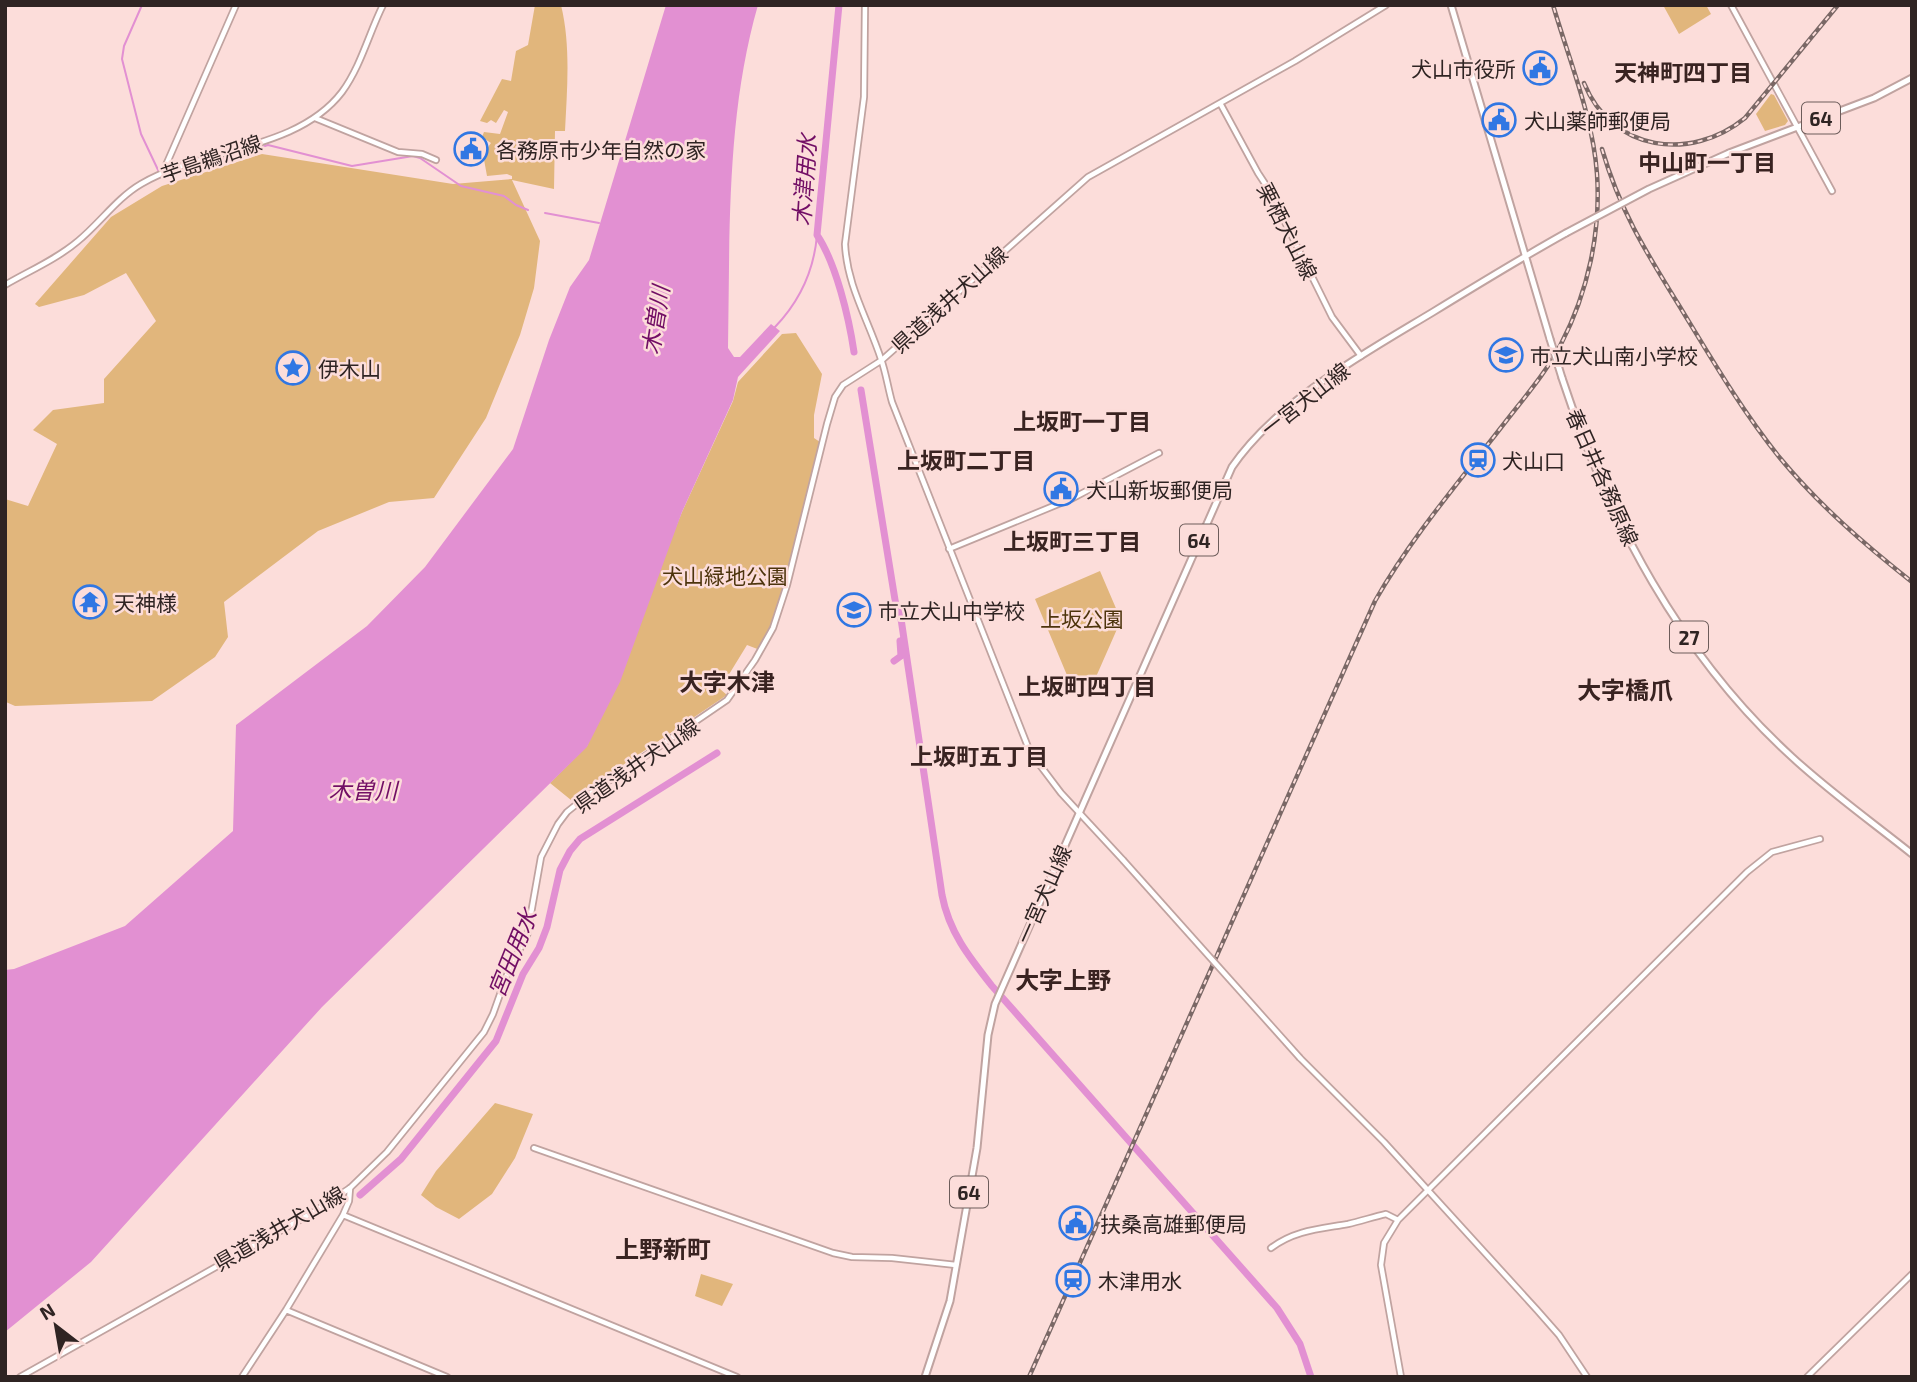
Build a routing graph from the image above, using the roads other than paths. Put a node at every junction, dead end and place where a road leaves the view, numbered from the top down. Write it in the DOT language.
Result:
graph roads {
  1 [pos="236,5"];
  2 [pos="383,5"];
  3 [pos="865,5"];
  4 [pos="1387,5"];
  5 [pos="1451,5"];
  6 [pos="1731,5"];
  7 [pos="1912,78"];
  8 [pos="1220,103"];
  9 [pos="315,118"];
  10 [pos="1797,128"];
  11 [pos="436,160"];
  12 [pos="166,172"];
  13 [pos="1832,191"];
  14 [pos="1525,255"];
  15 [pos="5,285"];
  16 [pos="1361,356"];
  17 [pos="882,360"];
  18 [pos="1159,453"];
  19 [pos="949,549"];
  20 [pos="1078,813"];
  21 [pos="1820,839"];
  22 [pos="1912,854"];
  23 [pos="534,1148"];
  24 [pos="350,1188"];
  25 [pos="1426,1190"];
  26 [pos="343,1215"];
  27 [pos="1398,1220"];
  28 [pos="1271,1248"];
  29 [pos="956,1265"];
  30 [pos="1912,1274"];
  31 [pos="286,1310"];
  32 [pos="20,1377"];
  33 [pos="242,1377"];
  34 [pos="447,1377"];
  35 [pos="737,1377"];
  36 [pos="925,1377"];
  37 [pos="1401,1377"];
  38 [pos="1587,1377"];
  39 [pos="1807,1377"];
  1 -- 12 [label="street"];
  2 -- 9 [label="street, 芋島鵜沼線"];
  3 -- 17 [label="street"];
  4 -- 8 [label="street, 県道浅井犬山線"];
  5 -- 14 [label="main road, 春日井各務原線 / 27"];
  6 -- 10 [label="street"];
  7 -- 10 [label="main road, 一宮犬山線 / 64"];
  8 -- 16 [label="street, 栗栖犬山線"];
  8 -- 17 [label="street, 県道浅井犬山線"];
  9 -- 11 [label="street"];
  9 -- 12 [label="street, 芋島鵜沼線"];
  10 -- 13 [label="street"];
  10 -- 14 [label="main road, 一宮犬山線 / 64, bridge"];
  12 -- 15 [label="street, 芋島鵜沼線"];
  14 -- 16 [label="main road, 一宮犬山線 / 64"];
  14 -- 22 [label="main road, 春日井各務原線 / 27, bridge"];
  16 -- 20 [label="main road, 一宮犬山線 / 64"];
  17 -- 19 [label="street"];
  17 -- 24 [label="street, 県道浅井犬山線"];
  18 -- 19 [label="street"];
  19 -- 20 [label="street"];
  20 -- 25 [label="street, bridge"];
  20 -- 29 [label="main road, 一宮犬山線 / 64"];
  21 -- 25 [label="street"];
  23 -- 29 [label="street"];
  24 -- 26 [label="street"];
  24 -- 32 [label="street, 県道浅井犬山線"];
  25 -- 27 [label="street"];
  25 -- 38 [label="street"];
  26 -- 31 [label="street"];
  26 -- 35 [label="street"];
  27 -- 28 [label="street"];
  27 -- 37 [label="street"];
  29 -- 36 [label="main road, 一宮犬山線 / 64"];
  30 -- 39 [label="street"];
  31 -- 33 [label="street"];
  31 -- 34 [label="street"];
}
